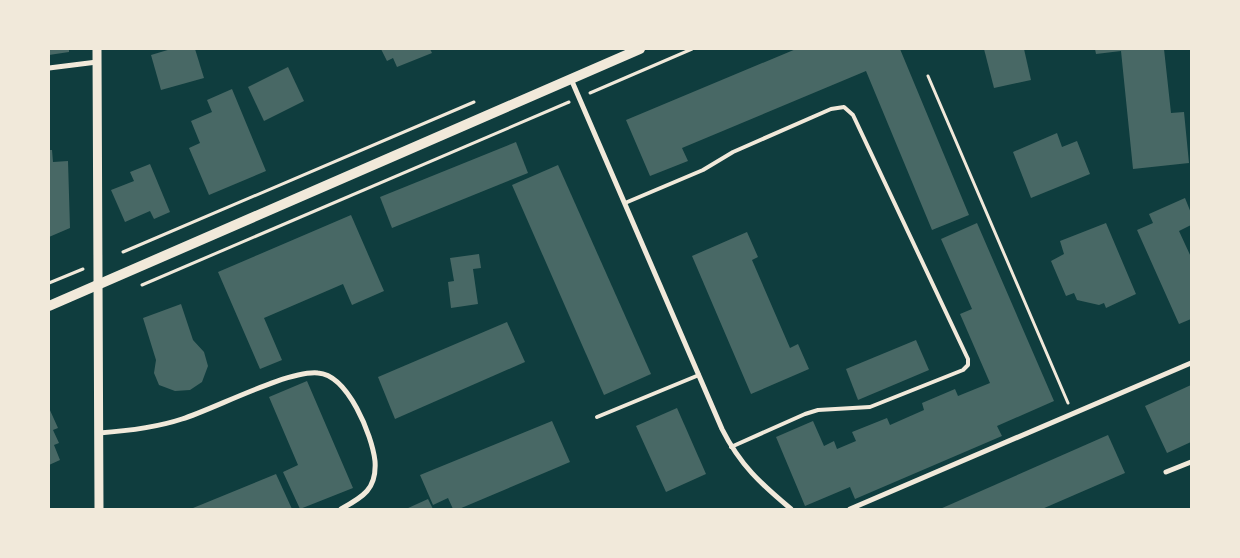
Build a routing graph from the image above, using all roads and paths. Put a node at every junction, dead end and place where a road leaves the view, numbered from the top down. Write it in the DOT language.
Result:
graph roads {
  1 [pos="98,49"];
  2 [pos="640,49"];
  3 [pos="692,49"];
  4 [pos="97,62"];
  5 [pos="49,68"];
  6 [pos="928,76"];
  7 [pos="571,79"];
  8 [pos="580,97"];
  9 [pos="482,98"];
  10 [pos="625,203"];
  11 [pos="123,252"];
  12 [pos="84,268"];
  13 [pos="49,284"];
  14 [pos="98,285"];
  15 [pos="136,287"];
  16 [pos="49,306"];
  17 [pos="1191,363"];
  18 [pos="699,375"];
  19 [pos="1072,412"];
  20 [pos="596,417"];
  21 [pos="99,433"];
  22 [pos="731,446"];
  23 [pos="1191,462"];
  24 [pos="1166,472"];
  25 [pos="99,509"];
  26 [pos="341,509"];
  27 [pos="791,509"];
  28 [pos="850,509"];
  1 -- 4 [label="street"];
  2 -- 7 [label="main road"];
  3 -- 8 [label="path"];
  4 -- 5 [label="street"];
  4 -- 14 [label="street"];
  6 -- 19 [label="path"];
  7 -- 8 [label="street"];
  7 -- 14 [label="main road"];
  8 -- 10 [label="street"];
  8 -- 15 [label="path"];
  9 -- 11 [label="path"];
  10 -- 18 [label="street"];
  10 -- 22 [label="lane"];
  12 -- 13 [label="path"];
  14 -- 16 [label="main road"];
  14 -- 21 [label="street"];
  17 -- 19 [label="street"];
  18 -- 20 [label="lane"];
  18 -- 22 [label="street"];
  19 -- 28 [label="street"];
  21 -- 25 [label="street"];
  21 -- 26 [label="street"];
  22 -- 27 [label="street"];
  23 -- 24 [label="street"];
}
